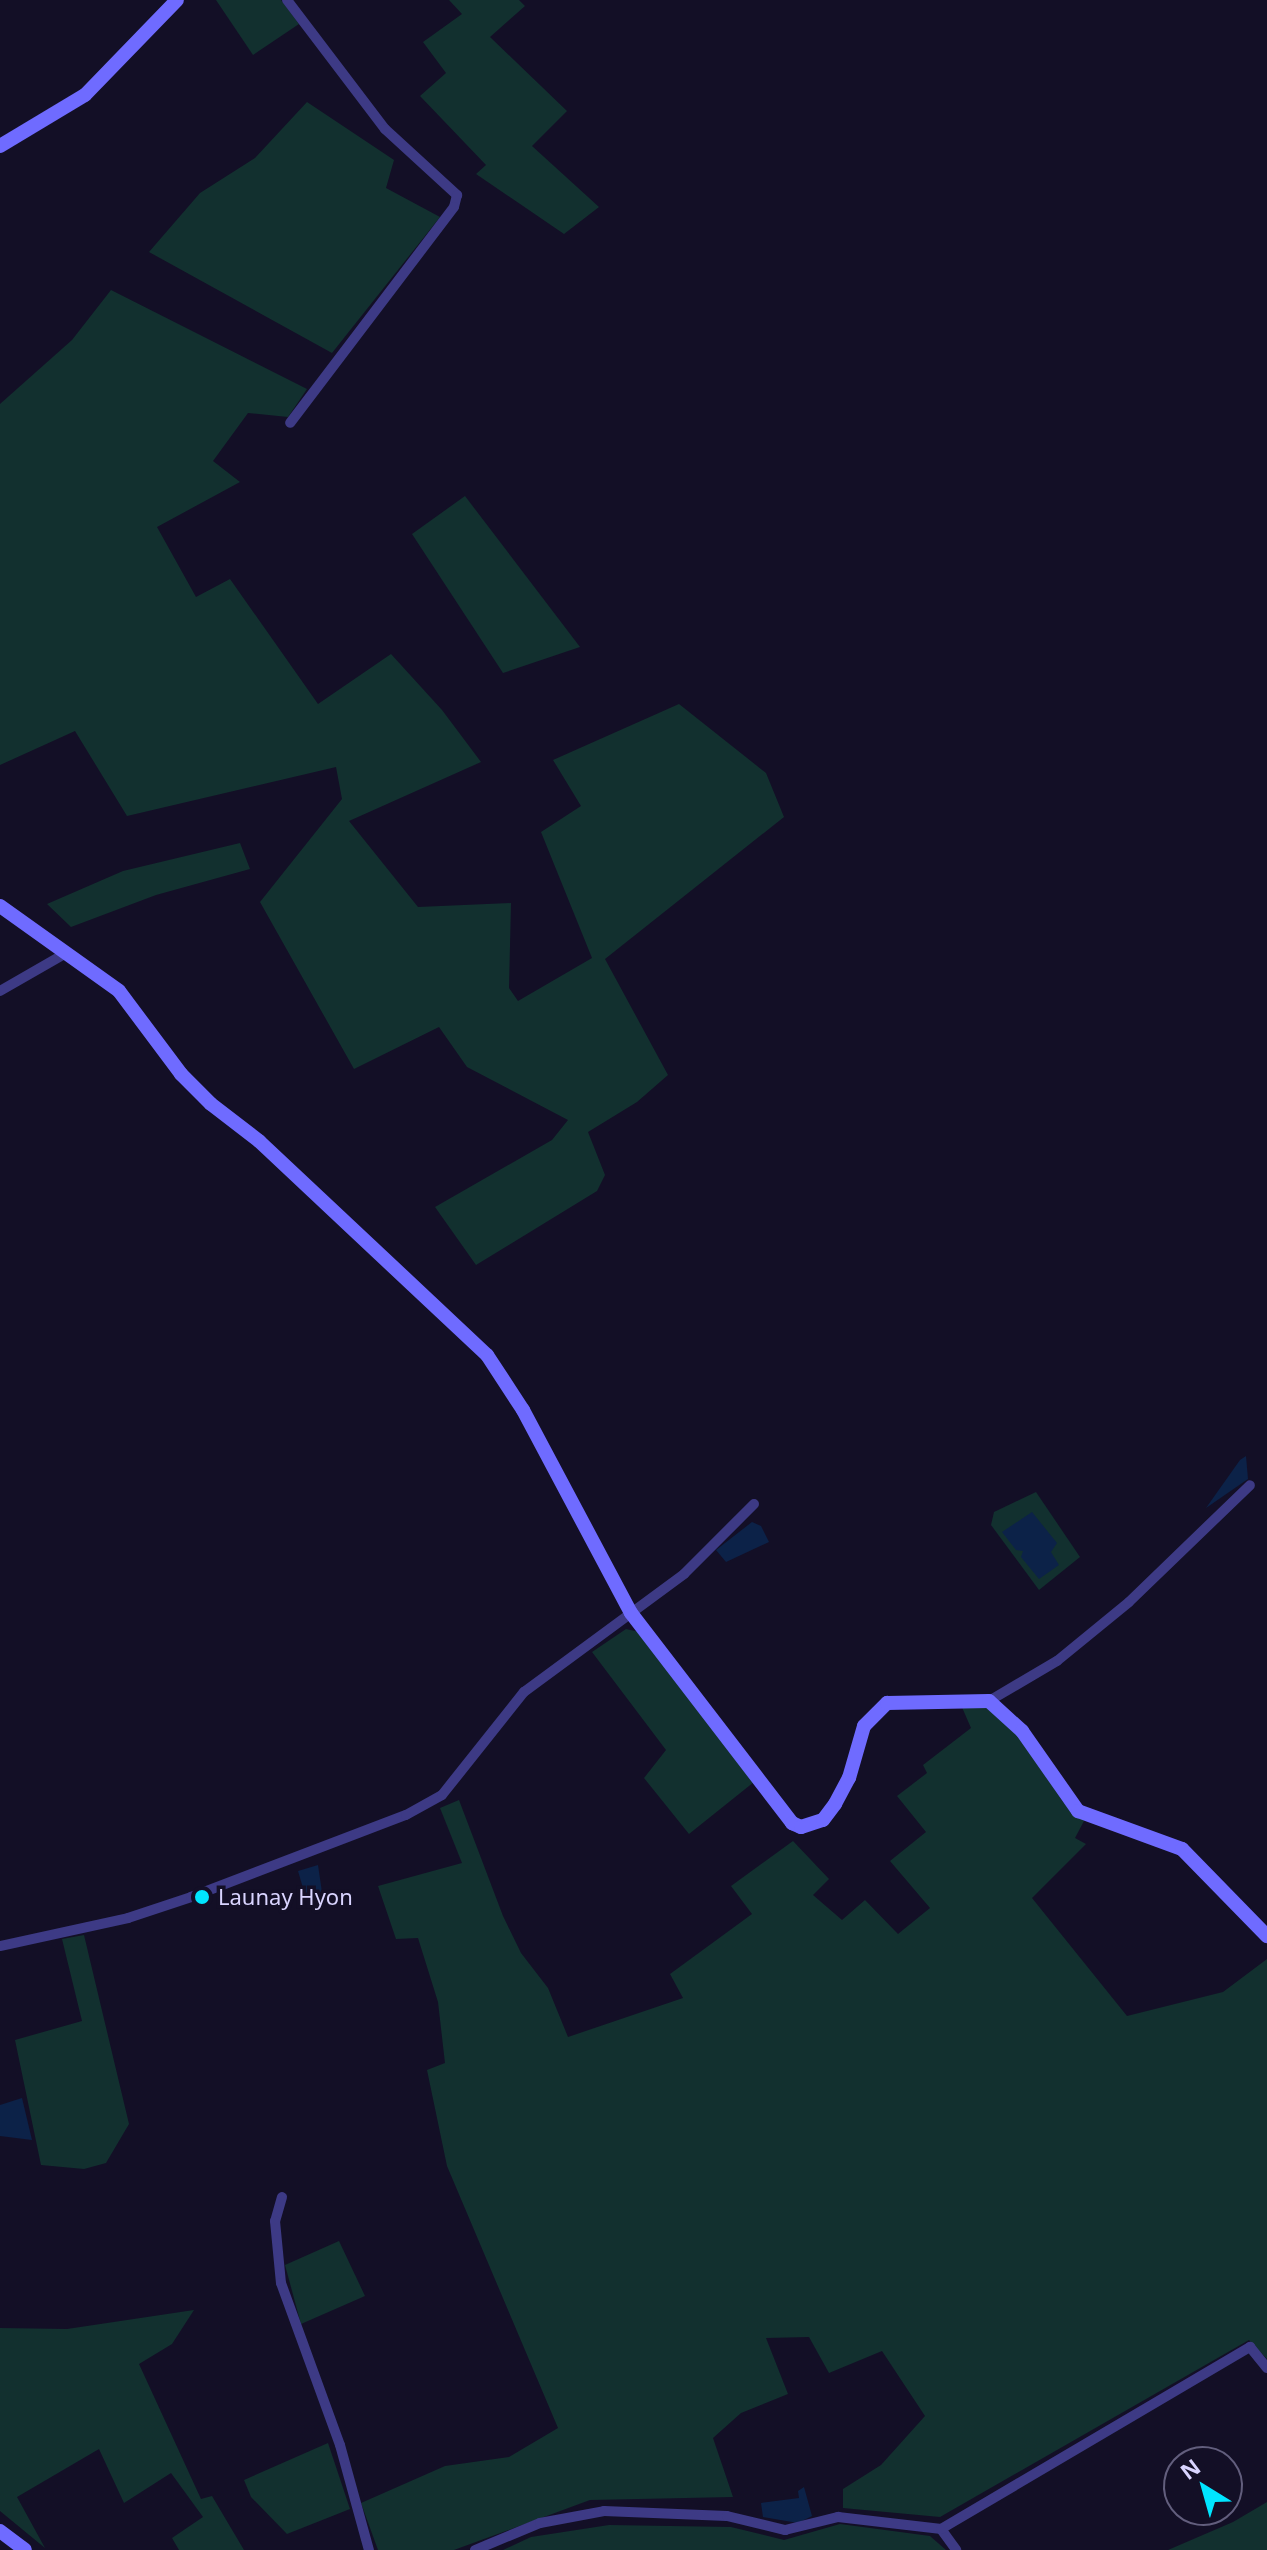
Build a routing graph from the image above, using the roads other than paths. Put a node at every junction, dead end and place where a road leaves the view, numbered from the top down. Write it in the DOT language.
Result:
graph roads {
  1 [pos="177,0"];
  2 [pos="287,0"];
  3 [pos="0,146"];
  4 [pos="290,423"];
  5 [pos="0,906"];
  6 [pos="66,953"];
  7 [pos="0,991"];
  8 [pos="1250,1485"];
  9 [pos="754,1504"];
  10 [pos="631,1613"];
  11 [pos="989,1701"];
  12 [pos="1267,1936"];
  13 [pos="0,1946"];
  14 [pos="282,2197"];
  15 [pos="1267,2368"];
  16 [pos="941,2529"];
  17 [pos="0,2531"];
  18 [pos="25,2550"];
  19 [pos="369,2550"];
  20 [pos="475,2550"];
  21 [pos="956,2550"];
  1 -- 3 [label="street"];
  2 -- 4 [label="street"];
  5 -- 6 [label="street"];
  6 -- 7 [label="street"];
  6 -- 10 [label="street"];
  8 -- 11 [label="street"];
  9 -- 10 [label="street"];
  10 -- 11 [label="street"];
  10 -- 13 [label="street"];
  11 -- 12 [label="street"];
  14 -- 19 [label="street"];
  15 -- 16 [label="street"];
  16 -- 20 [label="street"];
  16 -- 21 [label="street"];
  17 -- 18 [label="street"];
}
